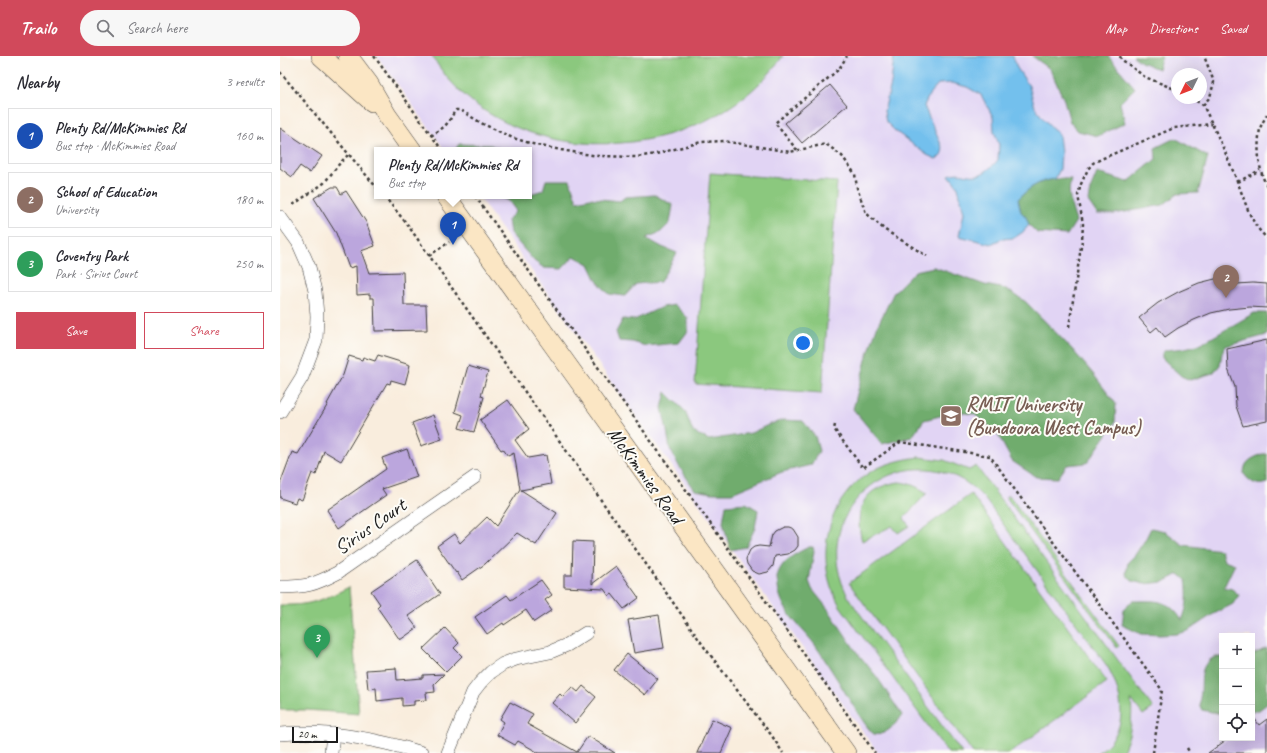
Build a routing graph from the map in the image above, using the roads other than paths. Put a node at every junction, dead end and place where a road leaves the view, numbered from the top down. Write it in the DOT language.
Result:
graph roads {
  1 [pos="321,56"];
  2 [pos="348,56"];
  3 [pos="387,115"];
  4 [pos="410,147"];
  5 [pos="448,199"];
  6 [pos="280,217"];
  7 [pos="280,412"];
  8 [pos="475,478"];
  9 [pos="280,588"];
  10 [pos="586,633"];
  11 [pos="280,734"];
  12 [pos="333,734"];
  13 [pos="331,753"];
  14 [pos="422,753"];
  15 [pos="448,753"];
  16 [pos="846,753"];
  1 -- 3 [label="main road"];
  2 -- 3 [label="main road"];
  3 -- 4 [label="main road"];
  5 -- 16 [label="main road, McKimmies Road"];
  6 -- 7 [label="street"];
  8 -- 9 [label="street, Sirius Court"];
  10 -- 15 [label="street"];
  11 -- 12 [label="street"];
  12 -- 13 [label="street"];
  12 -- 14 [label="street"];
}
